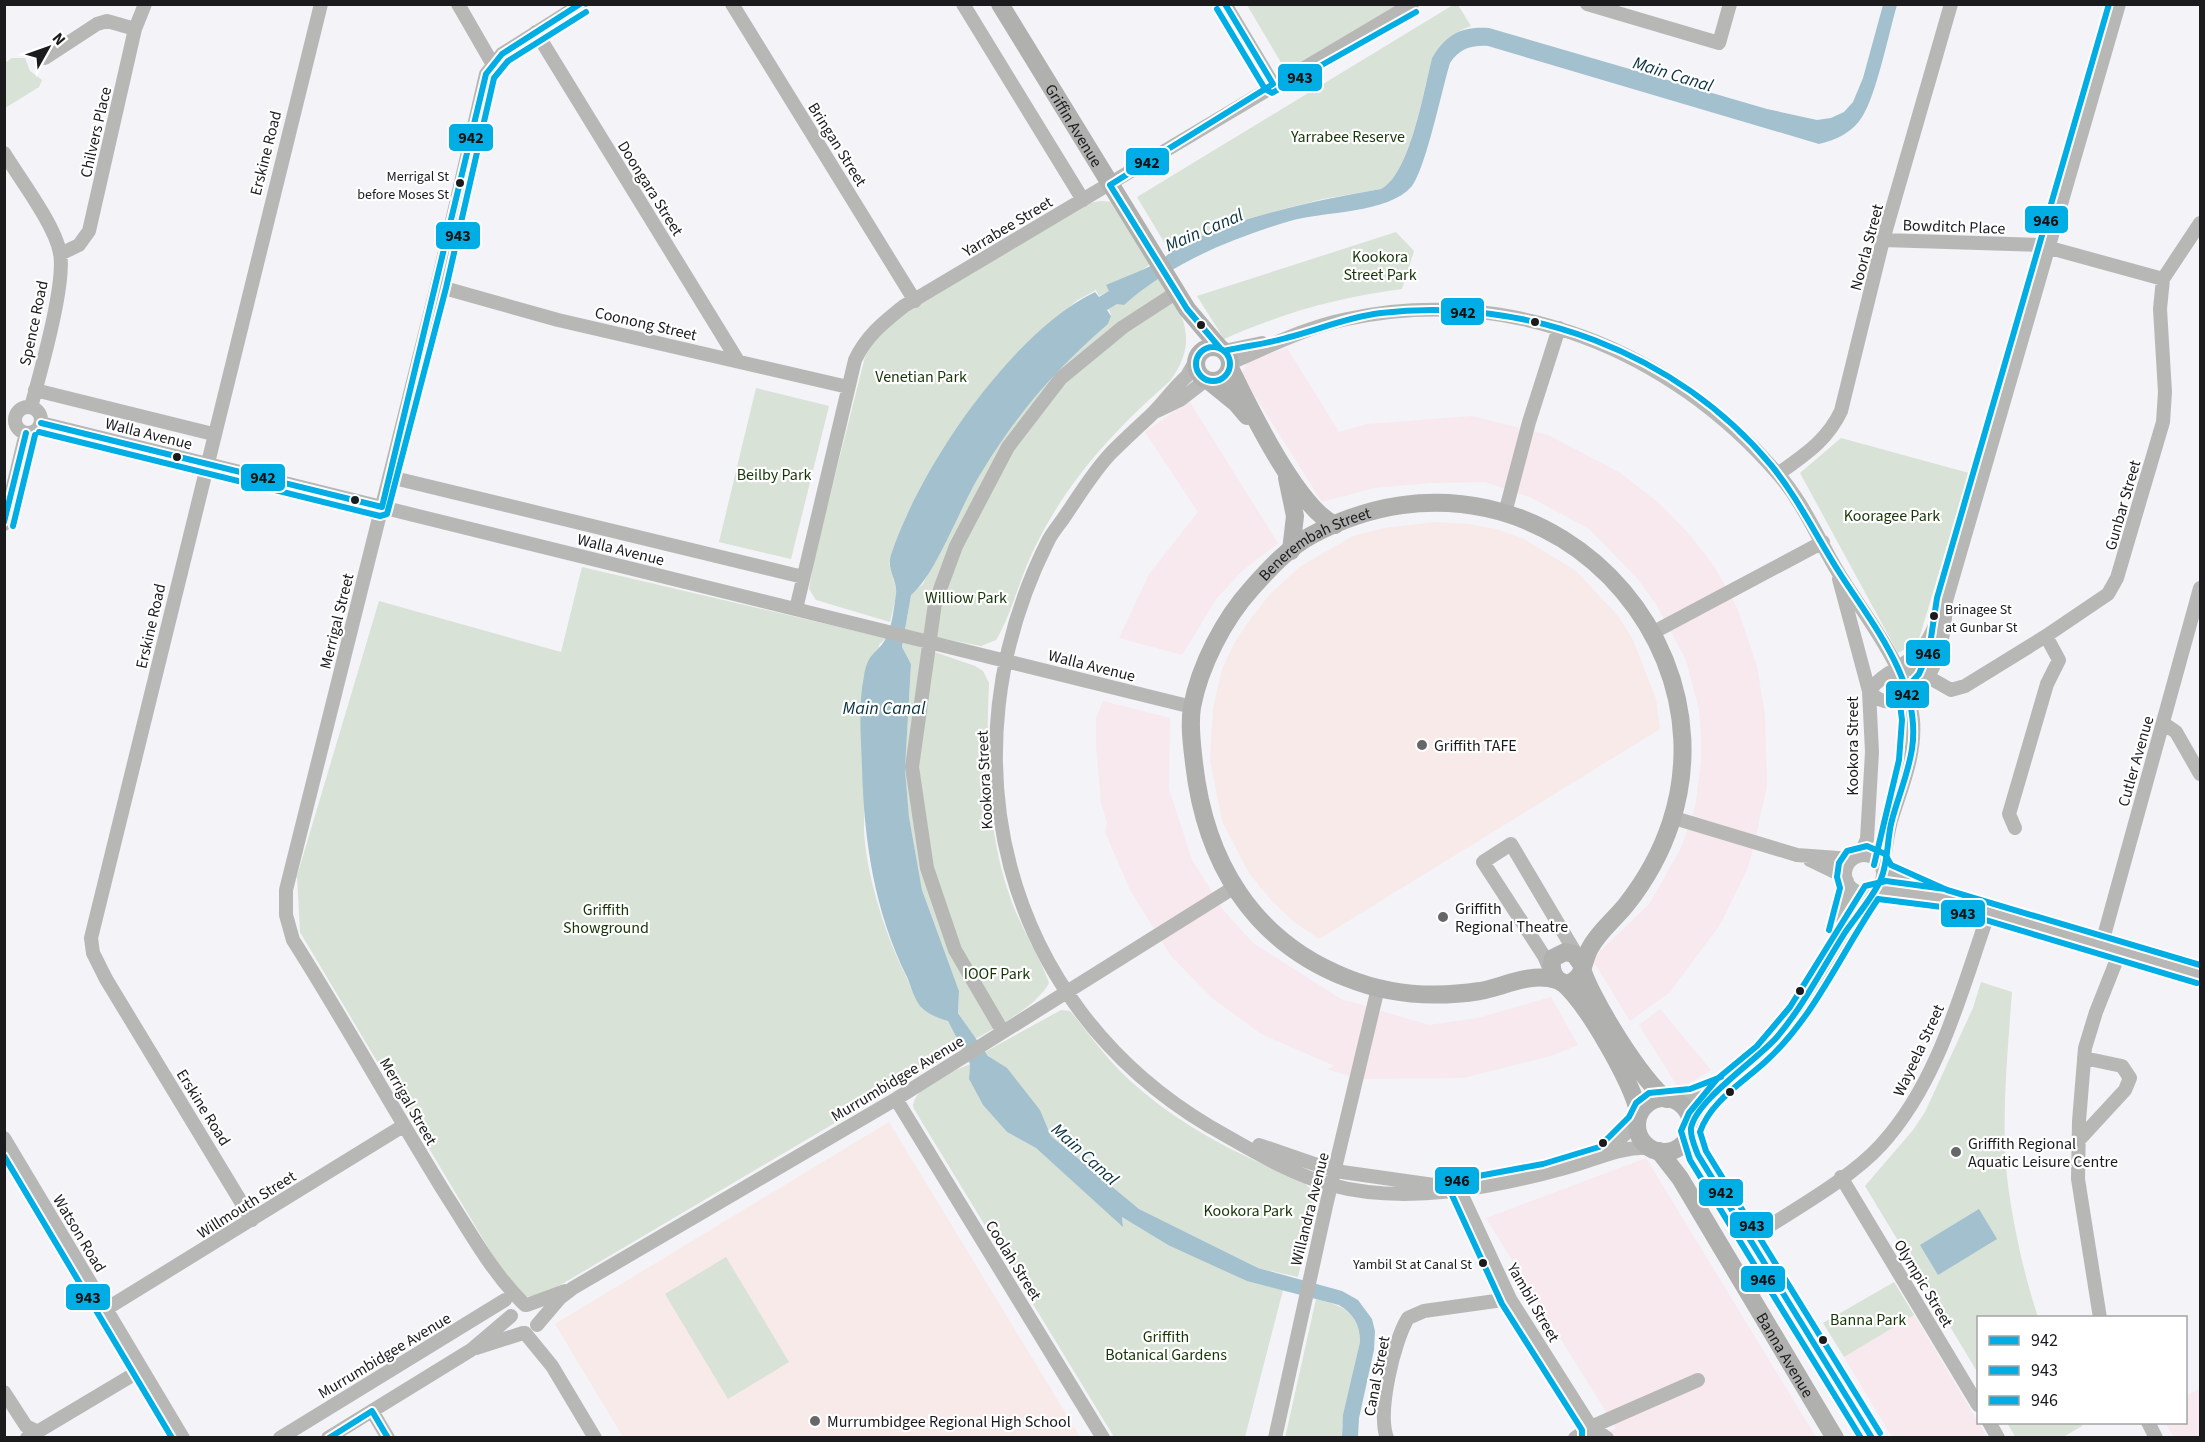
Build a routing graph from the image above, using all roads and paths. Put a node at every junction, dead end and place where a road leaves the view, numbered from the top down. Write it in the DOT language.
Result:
graph roads {
  1 [pos="145,4"];
  2 [pos="321,4"];
  3 [pos="458,4"];
  4 [pos="581,4"];
  5 [pos="732,4"];
  6 [pos="963,4"];
  7 [pos="1000,4"];
  8 [pos="1225,4"];
  9 [pos="1412,4"];
  10 [pos="1587,4"];
  11 [pos="1730,4"];
  12 [pos="1951,4"];
  13 [pos="2119,4"];
  14 [pos="135,29"];
  15 [pos="536,32"];
  16 [pos="45,58"];
  17 [pos="492,63"];
  18 [pos="1273,84"];
  19 [pos="4,153"];
  20 [pos="1110,184"];
  21 [pos="1083,200"];
  22 [pos="2200,223"];
  23 [pos="1883,240"];
  24 [pos="2048,247"];
  25 [pos="60,254"];
  26 [pos="2163,279"];
  27 [pos="1173,285"];
  28 [pos="438,286"];
  29 [pos="915,301"];
  30 [pos="1187,309"];
  31 [pos="1559,328"];
  32 [pos="1226,357"];
  33 [pos="1196,359"];
  34 [pos="738,361"];
  35 [pos="1207,381"];
  36 [pos="848,387"];
  37 [pos="35,390"];
  38 [pos="31,407"];
  39 [pos="10,414"];
  40 [pos="1153,414"];
  41 [pos="41,423"];
  42 [pos="26,433"];
  43 [pos="213,434"];
  44 [pos="1272,448"];
  45 [pos="206,464"];
  46 [pos="1283,465"];
  47 [pos="1778,474"];
  48 [pos="390,477"];
  49 [pos="382,507"];
  50 [pos="1505,513"];
  51 [pos="4,524"];
  52 [pos="1335,525"];
  53 [pos="1822,542"];
  54 [pos="1291,551"];
  55 [pos="1836,568"];
  56 [pos="803,577"];
  57 [pos="2200,588"];
  58 [pos="1946,601"];
  59 [pos="796,609"];
  60 [pos="1652,633"];
  61 [pos="2046,636"];
  62 [pos="929,642"];
  63 [pos="1004,661"];
  64 [pos="1896,667"];
  65 [pos="1928,675"];
  66 [pos="1869,691"];
  67 [pos="1908,698"];
  68 [pos="1192,707"];
  69 [pos="2163,723"];
  70 [pos="2200,774"];
  71 [pos="1671,817"];
  72 [pos="2015,828"];
  73 [pos="1797,855"];
  74 [pos="1856,857"];
  75 [pos="1883,870"];
  76 [pos="1849,884"];
  77 [pos="1233,888"];
  78 [pos="1873,891"];
  79 [pos="1944,898"];
  80 [pos="1989,912"];
  81 [pos="2102,943"];
  82 [pos="1834,949"];
  83 [pos="2121,949"];
  84 [pos="1581,963"];
  85 [pos="2200,974"];
  86 [pos="1557,978"];
  87 [pos="1378,988"];
  88 [pos="1067,993"];
  89 [pos="1003,1032"];
  90 [pos="1611,1037"];
  91 [pos="2084,1058"];
  92 [pos="1724,1085"];
  93 [pos="896,1100"];
  94 [pos="1671,1100"];
  95 [pos="1639,1118"];
  96 [pos="1200,1120"];
  97 [pos="403,1126"];
  98 [pos="1690,1130"];
  99 [pos="4,1138"];
  100 [pos="2078,1141"];
  101 [pos="1654,1150"];
  102 [pos="1604,1155"];
  103 [pos="1335,1171"];
  104 [pos="1841,1177"];
  105 [pos="1332,1185"];
  106 [pos="1459,1189"];
  107 [pos="252,1220"];
  108 [pos="1751,1238"];
  109 [pos="481,1249"];
  110 [pos="1725,1255"];
  111 [pos="573,1288"];
  112 [pos="1510,1299"];
  113 [pos="505,1300"];
  114 [pos="526,1305"];
  115 [pos="106,1310"];
  116 [pos="511,1315"];
  117 [pos="2100,1316"];
  118 [pos="530,1329"];
  119 [pos="471,1350"];
  120 [pos="141,1370"];
  121 [pos="1698,1380"];
  122 [pos="4,1392"];
  123 [pos="1977,1403"];
  124 [pos="372,1410"];
  125 [pos="1990,1424"];
  126 [pos="1591,1432"];
  127 [pos="32,1435"];
  128 [pos="183,1437"];
  129 [pos="280,1437"];
  130 [pos="328,1437"];
  131 [pos="388,1437"];
  132 [pos="595,1437"];
  133 [pos="1103,1437"];
  134 [pos="1275,1437"];
  135 [pos="1387,1437"];
  136 [pos="1575,1437"];
  137 [pos="1607,1437"];
  138 [pos="1836,1437"];
  139 [pos="1872,1437"];
  140 [pos="1998,1437"];
  1 -- 14 [label="street, Chilvers Place"];
  2 -- 43 [label="street, Erskine Road"];
  3 -- 17 [label="street"];
  4 -- 15 [label="street"];
  5 -- 29 [label="street, Bringan Street"];
  6 -- 21 [label="street, Griffin Avenue"];
  7 -- 20 [label="main road, Griffin Avenue"];
  8 -- 18 [label="street"];
  9 -- 18 [label="street, Yarrabee Street"];
  10 -- 11 [label="street"];
  12 -- 23 [label="street, Noorla Street"];
  13 -- 24 [label="street"];
  14 -- 16 [label="street"];
  14 -- 25 [label="street, Chilvers Place"];
  15 -- 17 [label="street"];
  15 -- 34 [label="street, Doongara Street"];
  17 -- 28 [label="street, Merrigal Street"];
  18 -- 20 [label="street, Yarrabee Street"];
  19 -- 25 [label="street, Spence Road"];
  20 -- 21 [label="street, Yarrabee Street"];
  20 -- 27 [label="main road, Griffin Avenue"];
  21 -- 29 [label="street, Yarrabee Street"];
  22 -- 26 [label="street, Gunbar Street"];
  23 -- 24 [label="street, Bowditch Place"];
  23 -- 47 [label="street, Noorla Street"];
  24 -- 26 [label="street, Bowditch Place"];
  24 -- 58 [label="street"];
  25 -- 37 [label="street, Spence Road"];
  26 -- 61 [label="street, Gunbar Street"];
  27 -- 30 [label="main road, Griffin Avenue"];
  27 -- 62 [label="street"];
  28 -- 34 [label="street, Coonong Street"];
  28 -- 48 [label="street, Merrigal Street"];
  29 -- 36 [label="street, Yarrabee Street"];
  30 -- 32 [label="main road, Griffin Avenue"];
  30 -- 33 [label="main road, Griffin Avenue"];
  31 -- 32 [label="street, Kookora Street"];
  31 -- 47 [label="street, Kookora Street"];
  31 -- 50 [label="street"];
  32 -- 33 [label="main road"];
  32 -- 35 [label="main road"];
  32 -- 44 [label="main road, Griffin Avenue"];
  33 -- 35 [label="main road"];
  33 -- 40 [label="street, Kookora Street"];
  34 -- 36 [label="street, Coonong Street"];
  35 -- 40 [label="street, Kookora Street"];
  35 -- 44 [label="main road, Griffin Avenue"];
  36 -- 56 [label="street, Yarrabee Street"];
  37 -- 38 [label="street, Spence Road"];
  37 -- 43 [label="street, Walla Avenue"];
  38 -- 39 [label="street"];
  38 -- 41 [label="street"];
  39 -- 42 [label="street"];
  40 -- 63 [label="street, Kookora Street"];
  41 -- 42 [label="street"];
  41 -- 45 [label="street, Walla Avenue"];
  42 -- 51 [label="street"];
  43 -- 45 [label="street, Erskine Road"];
  44 -- 46 [label="main road, Griffin Avenue"];
  45 -- 49 [label="street, Walla Avenue"];
  45 -- 107 [label="street, Erskine Road"];
  46 -- 52 [label="main road, Griffin Avenue"];
  46 -- 54 [label="main road, Griffin Avenue"];
  47 -- 53 [label="street, Kookora Street"];
  48 -- 49 [label="street, Merrigal Street"];
  48 -- 56 [label="street, Walla Avenue"];
  49 -- 59 [label="street, Walla Avenue"];
  49 -- 97 [label="street, Merrigal Street"];
  50 -- 52 [label="main road, Benerembah Street"];
  50 -- 60 [label="main road, Benerembah Street"];
  52 -- 54 [label="main road, Benerembah Street"];
  53 -- 55 [label="street, Kookora Street"];
  53 -- 60 [label="street"];
  54 -- 68 [label="main road, Benerembah Street"];
  55 -- 64 [label="street, Kookora Street"];
  55 -- 66 [label="street, Kookora Street"];
  56 -- 59 [label="street, Yarrabee Street"];
  57 -- 69 [label="street, Cutler Avenue"];
  58 -- 64 [label="street"];
  58 -- 65 [label="street"];
  59 -- 62 [label="street, Walla Avenue"];
  60 -- 71 [label="main road, Benerembah Street"];
  61 -- 65 [label="street, Gunbar Street"];
  61 -- 72 [label="street"];
  62 -- 63 [label="street, Walla Avenue"];
  62 -- 89 [label="street"];
  63 -- 68 [label="street, Walla Avenue"];
  63 -- 88 [label="street, Kookora Street"];
  64 -- 65 [label="street, Gunbar Street"];
  64 -- 66 [label="street"];
  64 -- 67 [label="street, Kookora Street"];
  65 -- 67 [label="street"];
  66 -- 67 [label="street"];
  66 -- 74 [label="street, Kookora Street"];
  67 -- 75 [label="street, Kookora Street"];
  68 -- 77 [label="main road, Benerembah Street"];
  69 -- 70 [label="street"];
  69 -- 81 [label="street, Cutler Avenue"];
  71 -- 73 [label="street"];
  71 -- 84 [label="main road, Benerembah Street"];
  73 -- 74 [label="street"];
  73 -- 76 [label="street"];
  74 -- 75 [label="street"];
  74 -- 76 [label="street"];
  75 -- 78 [label="street"];
  75 -- 79 [label="street"];
  76 -- 78 [label="street"];
  76 -- 82 [label="street"];
  77 -- 87 [label="main road, Benerembah Street"];
  77 -- 88 [label="street, Murrumbidgee Avenue"];
  78 -- 79 [label="street"];
  78 -- 82 [label="street"];
  79 -- 80 [label="street"];
  80 -- 81 [label="street"];
  80 -- 104 [label="street, Wayeela Street"];
  81 -- 83 [label="street"];
  82 -- 92 [label="street"];
  83 -- 85 [label="street"];
  83 -- 91 [label="street"];
  84 -- 86 [label="main road"];
  84 -- 86 [label="main road"];
  84 -- 86 [label="street"];
  84 -- 90 [label="main road"];
  86 -- 87 [label="main road, Benerembah Street"];
  86 -- 90 [label="main road"];
  87 -- 103 [label="street, Willandra Avenue"];
  88 -- 89 [label="street, Murrumbidgee Avenue"];
  88 -- 96 [label="street, Kookora Street"];
  89 -- 93 [label="street, Murrumbidgee Avenue"];
  90 -- 94 [label="main road"];
  90 -- 95 [label="main road"];
  91 -- 100 [label="street"];
  91 -- 100 [label="street"];
  92 -- 94 [label="street"];
  92 -- 98 [label="street"];
  93 -- 111 [label="street, Murrumbidgee Avenue"];
  93 -- 133 [label="street, Coolah Street"];
  94 -- 95 [label="main road"];
  94 -- 98 [label="main road"];
  95 -- 101 [label="main road"];
  95 -- 102 [label="street, Kookora Street"];
  96 -- 103 [label="street, Kookora Street"];
  96 -- 105 [label="street, Kookora Street"];
  97 -- 107 [label="street, Willmouth Street"];
  97 -- 109 [label="street, Merrigal Street"];
  98 -- 101 [label="main road"];
  98 -- 108 [label="main road, Banna Avenue"];
  99 -- 115 [label="street, Watson Road"];
  100 -- 117 [label="street"];
  101 -- 102 [label="street, Kookora Street"];
  101 -- 110 [label="main road, Banna Avenue"];
  102 -- 106 [label="street, Kookora Street"];
  103 -- 105 [label="street, Willandra Avenue"];
  103 -- 106 [label="street, Kookora Street"];
  104 -- 108 [label="street, Wayeela Street"];
  104 -- 123 [label="street, Olympic Street"];
  105 -- 106 [label="street, Kookora Street"];
  105 -- 134 [label="street, Willandra Avenue"];
  106 -- 112 [label="street, Yambil Street"];
  107 -- 115 [label="street, Willmouth Street"];
  108 -- 110 [label="main road"];
  108 -- 139 [label="main road, Banna Avenue"];
  109 -- 113 [label="street, Merrigal Street"];
  109 -- 114 [label="street, Merrigal Street"];
  110 -- 138 [label="main road, Banna Avenue"];
  111 -- 114 [label="street, Murrumbidgee Avenue"];
  111 -- 118 [label="street, Murrumbidgee Avenue"];
  112 -- 126 [label="street, Yambil Street"];
  112 -- 135 [label="street, Canal Street"];
  113 -- 116 [label="street, Merrigal Street"];
  113 -- 129 [label="street, Murrumbidgee Avenue"];
  114 -- 116 [label="street"];
  114 -- 118 [label="street"];
  115 -- 120 [label="street, Watson Road"];
  116 -- 118 [label="street"];
  116 -- 119 [label="street"];
  118 -- 119 [label="street"];
  118 -- 132 [label="street"];
  119 -- 124 [label="street"];
  120 -- 127 [label="street"];
  120 -- 128 [label="street, Watson Road"];
  121 -- 126 [label="street"];
  122 -- 127 [label="street"];
  124 -- 130 [label="street"];
  124 -- 131 [label="street"];
  125 -- 140 [label="street"];
  126 -- 136 [label="street"];
  126 -- 137 [label="street, Yambil Street"];
}
